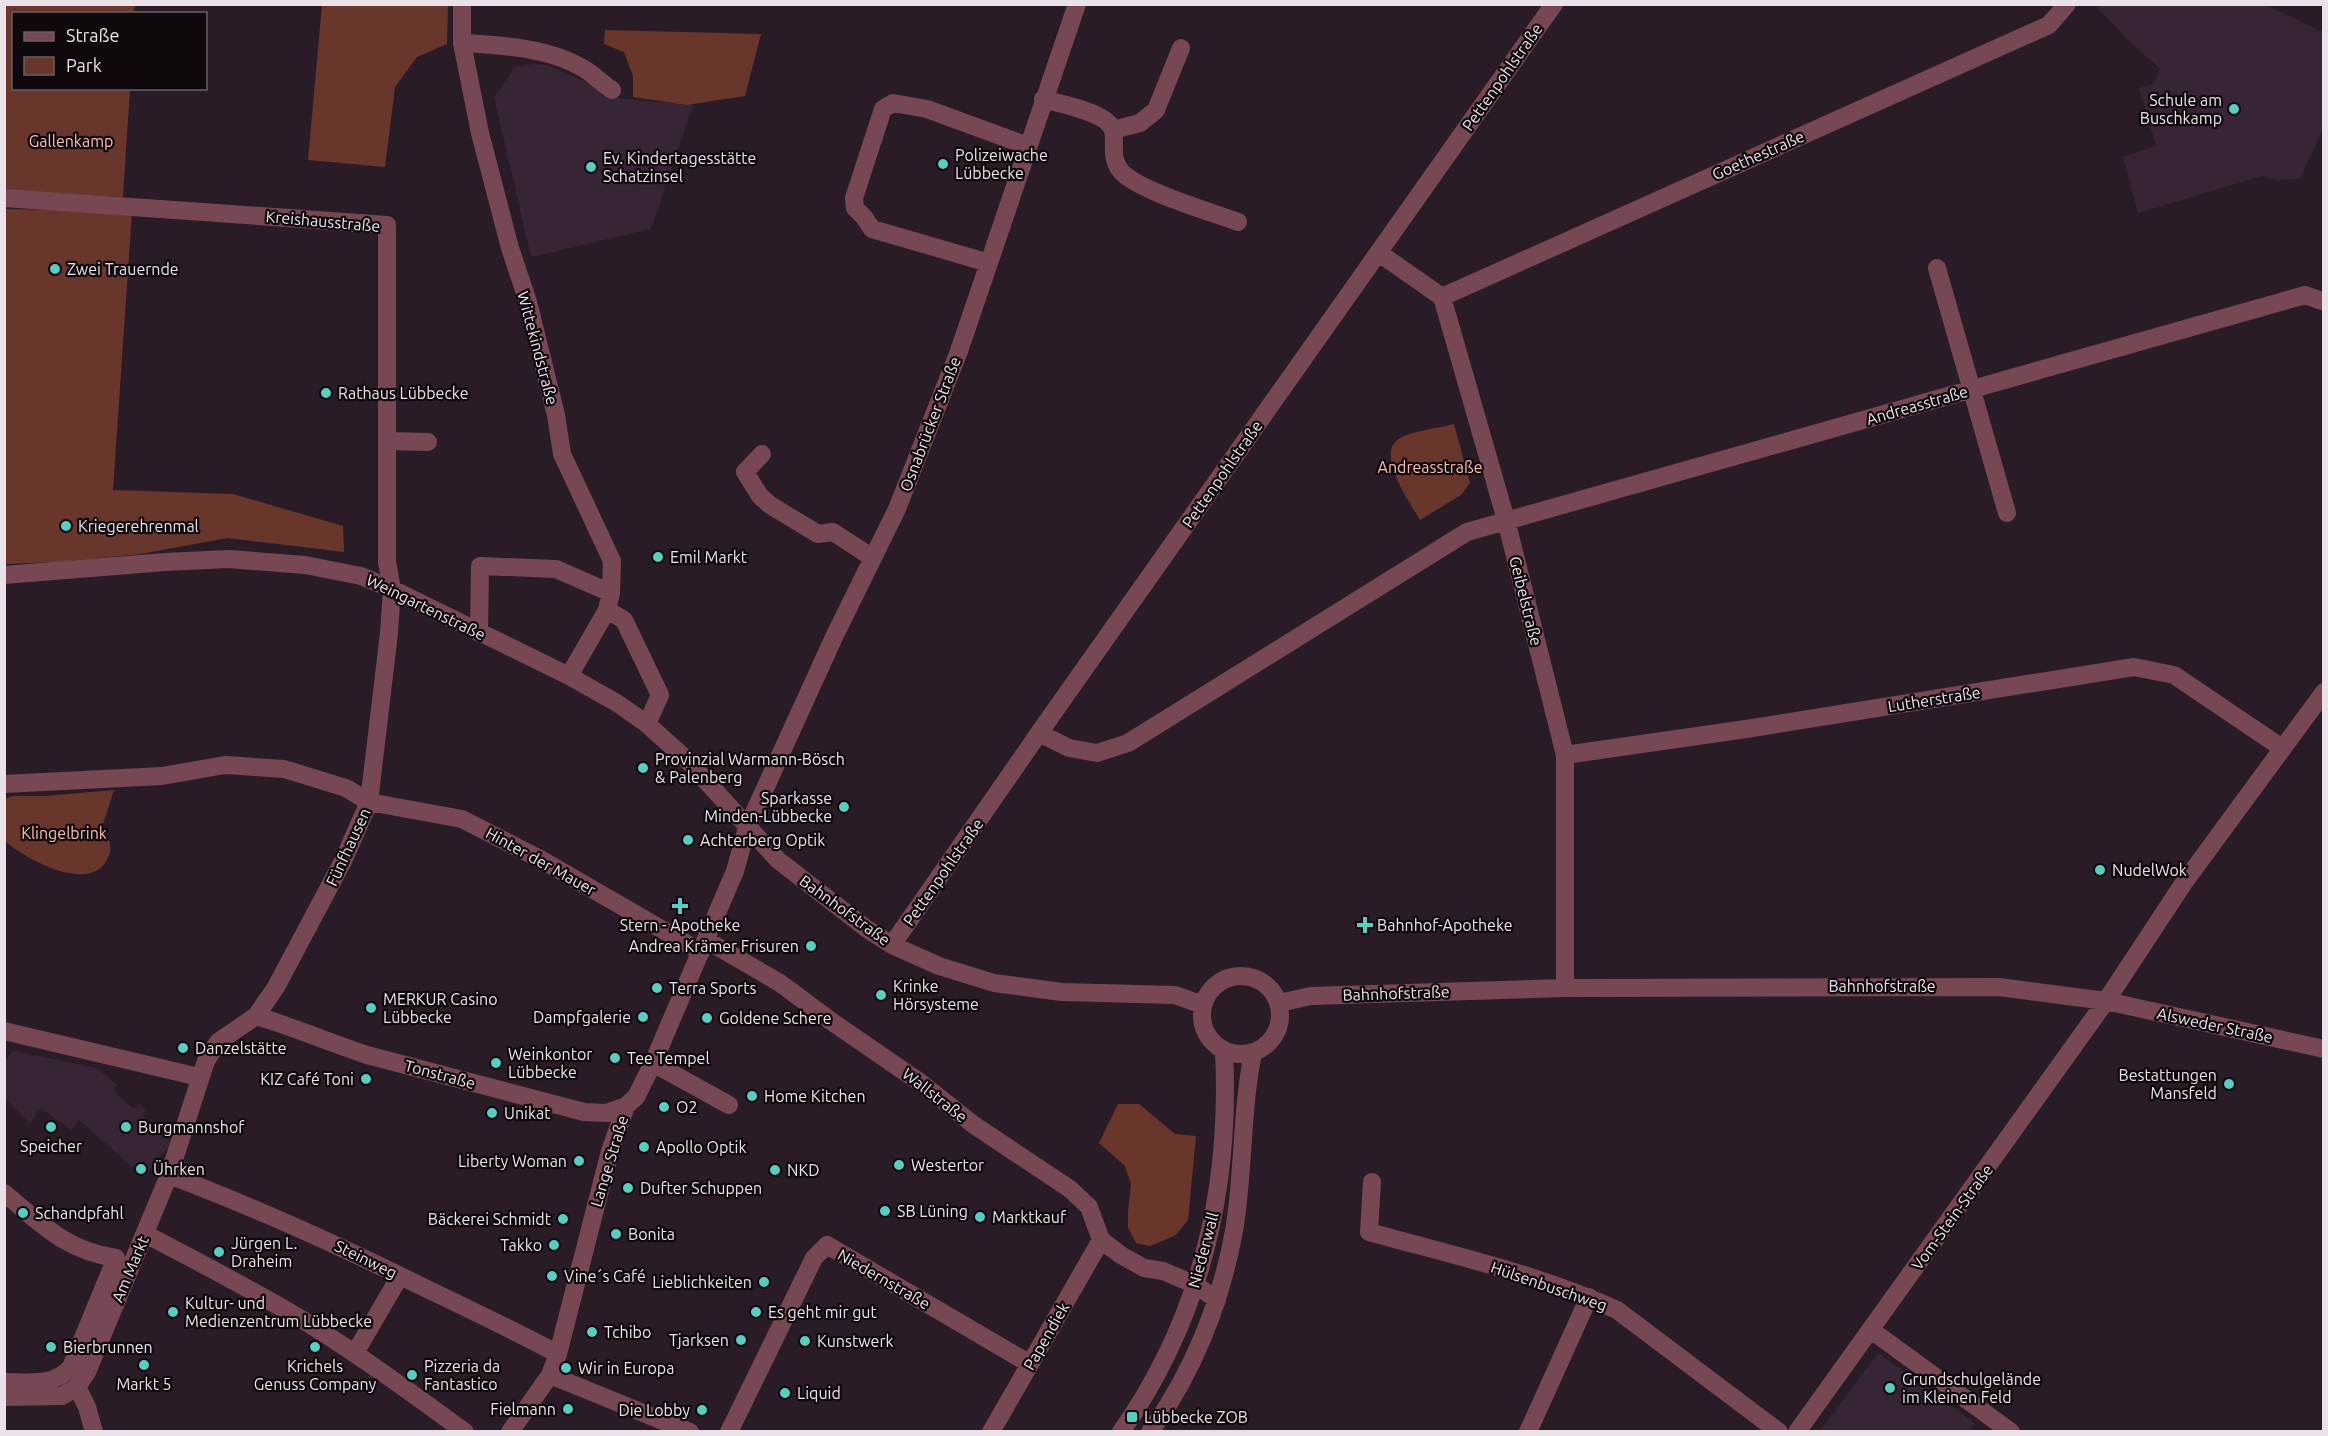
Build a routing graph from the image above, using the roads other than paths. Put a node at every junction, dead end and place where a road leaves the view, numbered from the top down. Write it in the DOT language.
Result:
graph roads {
  1 [pos="462,4"];
  2 [pos="1077,4"];
  3 [pos="1554,4"];
  4 [pos="2067,4"];
  5 [pos="462,43"];
  6 [pos="1181,48"];
  7 [pos="612,90"];
  8 [pos="1043,99"];
  9 [pos="1113,130"];
  10 [pos="1028,146"];
  11 [pos="4,198"];
  12 [pos="1238,222"];
  13 [pos="1379,253"];
  14 [pos="988,262"];
  15 [pos="1937,268"];
  16 [pos="1442,297"];
  17 [pos="2322,301"];
  18 [pos="1972,389"];
  19 [pos="387,441"];
  20 [pos="428,442"];
  21 [pos="762,454"];
  22 [pos="2007,513"];
  23 [pos="1506,520"];
  24 [pos="873,558"];
  25 [pos="4,575"];
  26 [pos="392,589"];
  27 [pos="609,601"];
  28 [pos="479,633"];
  29 [pos="569,676"];
  30 [pos="2324,692"];
  31 [pos="647,724"];
  32 [pos="1039,733"];
  33 [pos="2282,748"];
  34 [pos="1565,755"];
  35 [pos="4,784"];
  36 [pos="369,802"];
  37 [pos="747,828"];
  38 [pos="892,945"];
  39 [pos="704,946"];
  40 [pos="1565,988"];
  41 [pos="2106,1001"];
  42 [pos="1279,1003"];
  43 [pos="1203,1005"];
  44 [pos="256,1016"];
  45 [pos="4,1031"];
  46 [pos="2324,1049"];
  47 [pos="1224,1051"];
  48 [pos="1253,1053"];
  49 [pos="653,1064"];
  50 [pos="199,1077"];
  51 [pos="729,1105"];
  52 [pos="626,1106"];
  53 [pos="169,1175"];
  54 [pos="1372,1182"];
  55 [pos="4,1193"];
  56 [pos="145,1234"];
  57 [pos="1101,1240"];
  58 [pos="400,1276"];
  59 [pos="1196,1285"];
  60 [pos="1589,1297"];
  61 [pos="1217,1300"];
  62 [pos="1871,1330"];
  63 [pos="355,1353"];
  64 [pos="558,1354"];
  65 [pos="1030,1364"];
  66 [pos="550,1375"];
  67 [pos="4,1382"];
  68 [pos="77,1387"];
  69 [pos="4,1397"];
  70 [pos="94,1431"];
  71 [pos="465,1431"];
  72 [pos="510,1431"];
  73 [pos="690,1431"];
  74 [pos="729,1431"];
  75 [pos="991,1431"];
  76 [pos="1120,1431"];
  77 [pos="1150,1431"];
  78 [pos="1528,1431"];
  79 [pos="1779,1431"];
  80 [pos="1797,1431"];
  81 [pos="2011,1431"];
  1 -- 5 [label="street, Wittekindstraße"];
  2 -- 8 [label="street, Osnabrücker Straße"];
  3 -- 13 [label="street, Pettenpohlstraße"];
  4 -- 16 [label="street, Goethestraße"];
  5 -- 7 [label="street"];
  5 -- 27 [label="street, Wittekindstraße"];
  6 -- 9 [label="street"];
  8 -- 9 [label="street"];
  8 -- 10 [label="street, Osnabrücker Straße"];
  9 -- 12 [label="street"];
  10 -- 14 [label="street, Osnabrücker Straße"];
  10 -- 14 [label="street"];
  11 -- 19 [label="street, Kreishausstraße"];
  13 -- 16 [label="street"];
  13 -- 32 [label="street, Pettenpohlstraße"];
  14 -- 24 [label="street, Osnabrücker Straße"];
  15 -- 18 [label="street"];
  16 -- 23 [label="street, Geibelstraße"];
  17 -- 18 [label="street, Andreasstraße"];
  18 -- 22 [label="street"];
  18 -- 23 [label="street, Andreasstraße"];
  19 -- 20 [label="street"];
  19 -- 26 [label="street, Kreishausstraße"];
  21 -- 24 [label="street"];
  23 -- 32 [label="street, Andreasstraße"];
  23 -- 34 [label="street, Geibelstraße"];
  24 -- 37 [label="street, Osnabrücker Straße"];
  25 -- 26 [label="street, Weingartenstraße"];
  26 -- 28 [label="street, Weingartenstraße"];
  26 -- 36 [label="street, Fünfhausen"];
  27 -- 28 [label="street"];
  27 -- 29 [label="street, Wittekindstraße"];
  27 -- 31 [label="street"];
  28 -- 29 [label="street, Weingartenstraße"];
  29 -- 31 [label="street, Weingartenstraße"];
  30 -- 33 [label="street"];
  31 -- 37 [label="street, Weingartenstraße"];
  32 -- 38 [label="street, Pettenpohlstraße"];
  33 -- 34 [label="street, Lutherstraße"];
  33 -- 41 [label="street"];
  34 -- 40 [label="street, Geibelstraße"];
  35 -- 36 [label="street"];
  36 -- 39 [label="street, Hinter der Mauer"];
  36 -- 44 [label="street, Fünfhausen"];
  37 -- 38 [label="street, Bahnhofstraße"];
  37 -- 39 [label="street, Lange Straße"];
  38 -- 43 [label="street, Bahnhofstraße"];
  39 -- 49 [label="street, Lange Straße"];
  39 -- 57 [label="street, Wallstraße"];
  40 -- 41 [label="street, Bahnhofstraße"];
  40 -- 42 [label="street, Bahnhofstraße"];
  41 -- 46 [label="street, Alsweder Straße"];
  41 -- 62 [label="street, Vom-Stein-Straße"];
  42 -- 43 [label="street"];
  42 -- 48 [label="street"];
  43 -- 47 [label="street"];
  44 -- 50 [label="street"];
  44 -- 52 [label="street, Tonstraße"];
  45 -- 50 [label="street"];
  47 -- 48 [label="street"];
  47 -- 59 [label="street, Niederwall"];
  48 -- 61 [label="street, Niederwall"];
  49 -- 51 [label="street"];
  49 -- 52 [label="street, Lange Straße"];
  50 -- 53 [label="street, Am Markt"];
  52 -- 64 [label="street, Lange Straße"];
  53 -- 56 [label="street, Am Markt"];
  53 -- 58 [label="street, Steinweg"];
  54 -- 60 [label="street, Hülsenbuschweg"];
  55 -- 67 [label="street"];
  56 -- 63 [label="street"];
  56 -- 68 [label="street, Am Markt"];
  57 -- 59 [label="street"];
  57 -- 65 [label="street, Papendiek"];
  58 -- 63 [label="street"];
  58 -- 64 [label="street, Steinweg"];
  59 -- 61 [label="street"];
  59 -- 76 [label="street, Niederwall"];
  60 -- 78 [label="street"];
  60 -- 79 [label="street, Hülsenbuschweg"];
  61 -- 77 [label="street, Niederwall"];
  62 -- 80 [label="street, Vom-Stein-Straße"];
  62 -- 81 [label="street"];
  63 -- 71 [label="street"];
  64 -- 66 [label="street, Lange Straße"];
  65 -- 74 [label="street, Niedernstraße"];
  65 -- 75 [label="street, Papendiek"];
  66 -- 72 [label="street, Lange Straße"];
  66 -- 73 [label="street"];
  68 -- 69 [label="street"];
  68 -- 70 [label="street"];
}
